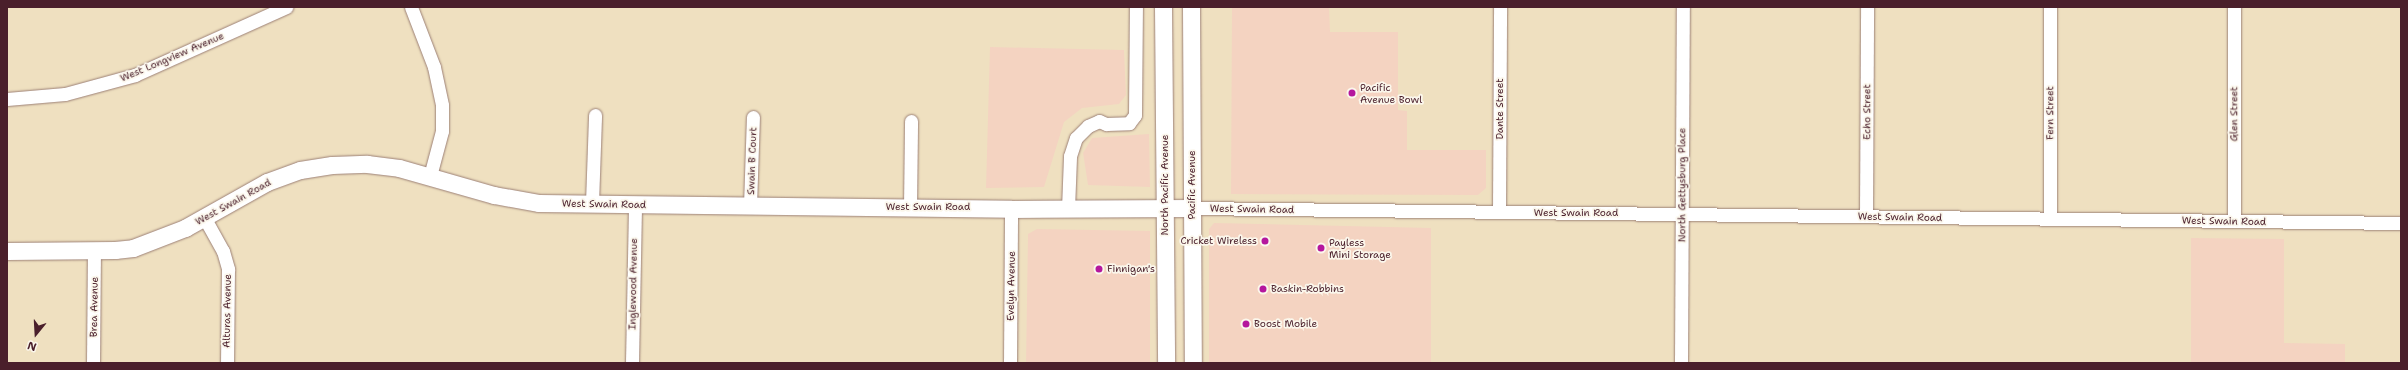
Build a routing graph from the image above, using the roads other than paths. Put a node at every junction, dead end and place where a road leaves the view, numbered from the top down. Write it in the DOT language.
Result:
graph roads {
  1 [pos="286,7"];
  2 [pos="411,7"];
  3 [pos="1136,7"];
  4 [pos="1163,7"];
  5 [pos="1181,7"];
  6 [pos="1190,7"];
  7 [pos="1500,7"];
  8 [pos="1683,7"];
  9 [pos="1867,7"];
  10 [pos="2050,7"];
  11 [pos="2234,7"];
  12 [pos="1191,61"];
  13 [pos="7,99"];
  14 [pos="595,115"];
  15 [pos="753,117"];
  16 [pos="911,121"];
  17 [pos="430,176"];
  18 [pos="592,204"];
  19 [pos="635,204"];
  20 [pos="750,206"];
  21 [pos="910,208"];
  22 [pos="1192,208"];
  23 [pos="1011,209"];
  24 [pos="1068,209"];
  25 [pos="1165,209"];
  26 [pos="1499,211"];
  27 [pos="1682,214"];
  28 [pos="1866,216"];
  29 [pos="204,217"];
  30 [pos="2050,219"];
  31 [pos="2234,221"];
  32 [pos="2401,223"];
  33 [pos="7,251"];
  34 [pos="94,251"];
  35 [pos="93,363"];
  36 [pos="227,363"];
  37 [pos="632,363"];
  38 [pos="1010,363"];
  39 [pos="1166,363"];
  40 [pos="1193,363"];
  41 [pos="1681,363"];
  1 -- 13 [label="street, West Longview Avenue"];
  2 -- 17 [label="street"];
  3 -- 24 [label="street"];
  4 -- 25 [label="main road, North Pacific Avenue"];
  5 -- 12 [label="main road"];
  6 -- 12 [label="main road, Pacific Avenue"];
  7 -- 26 [label="street, Dante Street"];
  8 -- 27 [label="street, North Gettysburg Place"];
  9 -- 28 [label="street, Echo Street"];
  10 -- 30 [label="street, Fern Street"];
  11 -- 31 [label="street, Glen Street"];
  12 -- 22 [label="main road, Pacific Avenue"];
  14 -- 18 [label="street"];
  15 -- 20 [label="street, Swain B Court"];
  16 -- 21 [label="street"];
  17 -- 18 [label="main road, West Swain Road"];
  17 -- 29 [label="main road, West Swain Road"];
  18 -- 19 [label="main road, West Swain Road"];
  19 -- 20 [label="main road, West Swain Road"];
  19 -- 37 [label="street, Inglewood Avenue"];
  20 -- 21 [label="main road, West Swain Road"];
  21 -- 23 [label="main road, West Swain Road"];
  22 -- 25 [label="main road, West Swain Road"];
  22 -- 26 [label="street, West Swain Road"];
  22 -- 40 [label="main road, Pacific Avenue"];
  23 -- 24 [label="main road, West Swain Road"];
  23 -- 38 [label="street, Evelyn Avenue"];
  24 -- 25 [label="main road, West Swain Road"];
  25 -- 39 [label="main road, North Pacific Avenue"];
  26 -- 27 [label="street, West Swain Road"];
  27 -- 28 [label="street, West Swain Road"];
  27 -- 41 [label="street, North Gettysburg Place"];
  28 -- 30 [label="street, West Swain Road"];
  29 -- 34 [label="main road, West Swain Road"];
  29 -- 36 [label="street, Alturas Avenue"];
  30 -- 31 [label="street, West Swain Road"];
  31 -- 32 [label="street, West Swain Road"];
  33 -- 34 [label="main road, West Swain Road"];
  34 -- 35 [label="street, Brea Avenue"];
}
